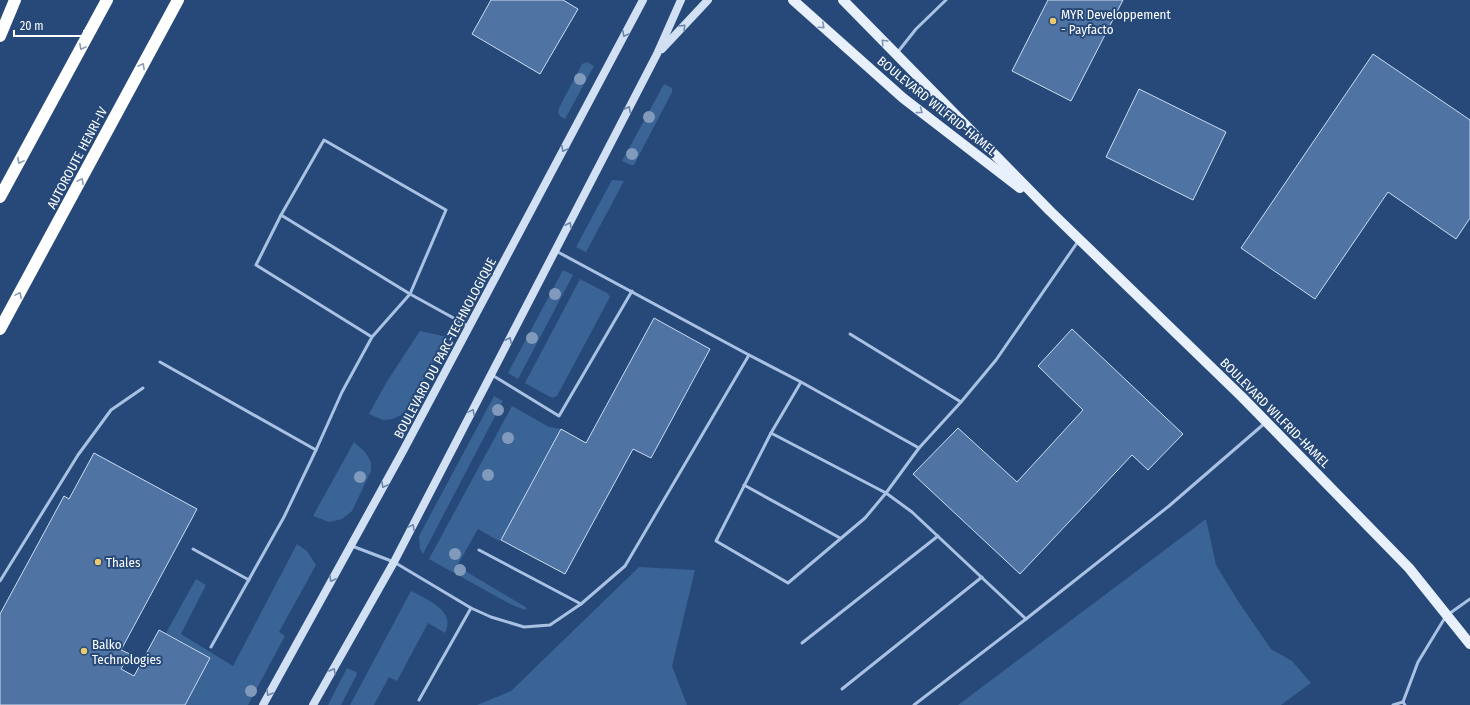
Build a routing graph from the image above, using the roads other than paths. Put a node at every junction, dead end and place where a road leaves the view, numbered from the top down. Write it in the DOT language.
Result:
graph roads {
  1 [pos="15,0"];
  2 [pos="107,0"];
  3 [pos="178,0"];
  4 [pos="643,0"];
  5 [pos="681,0"];
  6 [pos="708,0"];
  7 [pos="793,0"];
  8 [pos="843,0"];
  9 [pos="946,0"];
  10 [pos="0,36"];
  11 [pos="657,54"];
  12 [pos="896,54"];
  13 [pos="0,197"];
  14 [pos="1050,211"];
  15 [pos="282,215"];
  16 [pos="1079,239"];
  17 [pos="556,250"];
  18 [pos="632,291"];
  19 [pos="410,294"];
  20 [pos="470,327"];
  21 [pos="0,329"];
  22 [pos="850,334"];
  23 [pos="372,337"];
  24 [pos="749,355"];
  25 [pos="160,362"];
  26 [pos="492,375"];
  27 [pos="801,382"];
  28 [pos="143,388"];
  29 [pos="961,402"];
  30 [pos="1266,422"];
  31 [pos="771,433"];
  32 [pos="919,448"];
  33 [pos="316,450"];
  34 [pos="744,485"];
  35 [pos="886,493"];
  36 [pos="938,536"];
  37 [pos="840,538"];
  38 [pos="350,545"];
  39 [pos="193,549"];
  40 [pos="479,550"];
  41 [pos="394,562"];
  42 [pos="982,577"];
  43 [pos="0,580"];
  44 [pos="249,580"];
  45 [pos="1470,599"];
  46 [pos="581,604"];
  47 [pos="471,608"];
  48 [pos="1446,616"];
  49 [pos="1026,619"];
  50 [pos="802,643"];
  51 [pos="1470,644"];
  52 [pos="211,647"];
  53 [pos="842,689"];
  54 [pos="419,700"];
  55 [pos="1403,704"];
  56 [pos="263,705"];
  57 [pos="313,705"];
  58 [pos="914,705"];
  59 [pos="1393,705"];
  1 -- 10 [label="highway"];
  2 -- 13 [label="highway, one-way"];
  21 -- 3 [label="highway, AUTOROUTE HENRI-IV, one-way"];
  4 -- 20 [label="main road, BOULEVARD DU PARC-TECHNOLOGIQUE, one-way"];
  5 -- 11 [label="main road"];
  11 -- 6 [label="main road, one-way"];
  7 -- 14 [label="main road, BOULEVARD WILFRID-HAMEL, one-way"];
  12 -- 8 [label="main road, BOULEVARD WILFRID-HAMEL, one-way"];
  9 -- 12 [label="lane"];
  17 -- 11 [label="main road, one-way"];
  12 -- 14 [label="main road, BOULEVARD WILFRID-HAMEL"];
  14 -- 16 [label="main road, BOULEVARD WILFRID-HAMEL"];
  15 -- 19 [label="lane"];
  15 -- 19 [label="lane"];
  15 -- 23 [label="lane"];
  16 -- 29 [label="lane"];
  16 -- 30 [label="main road, BOULEVARD WILFRID-HAMEL"];
  17 -- 18 [label="lane"];
  26 -- 17 [label="main road, one-way"];
  18 -- 24 [label="lane"];
  18 -- 26 [label="lane"];
  19 -- 20 [label="lane"];
  19 -- 23 [label="lane"];
  20 -- 38 [label="main road, BOULEVARD DU PARC-TECHNOLOGIQUE, one-way"];
  22 -- 29 [label="lane"];
  23 -- 33 [label="lane"];
  24 -- 27 [label="lane"];
  24 -- 46 [label="lane"];
  25 -- 33 [label="lane"];
  41 -- 26 [label="main road, one-way"];
  27 -- 31 [label="lane"];
  27 -- 32 [label="lane"];
  28 -- 43 [label="lane"];
  29 -- 32 [label="lane"];
  30 -- 48 [label="main road, BOULEVARD WILFRID-HAMEL"];
  30 -- 49 [label="lane"];
  31 -- 34 [label="lane"];
  31 -- 35 [label="lane"];
  32 -- 35 [label="lane"];
  33 -- 44 [label="lane"];
  34 -- 37 [label="lane"];
  34 -- 37 [label="lane"];
  35 -- 36 [label="lane"];
  35 -- 37 [label="lane"];
  36 -- 42 [label="lane"];
  36 -- 50 [label="lane"];
  38 -- 41 [label="lane"];
  38 -- 56 [label="main road, BOULEVARD DU PARC-TECHNOLOGIQUE, one-way"];
  39 -- 44 [label="lane"];
  40 -- 46 [label="lane"];
  41 -- 47 [label="lane"];
  57 -- 41 [label="main road, one-way"];
  42 -- 49 [label="lane"];
  42 -- 53 [label="lane"];
  44 -- 52 [label="lane"];
  45 -- 48 [label="lane"];
  46 -- 47 [label="lane"];
  47 -- 54 [label="lane"];
  48 -- 51 [label="main road, BOULEVARD WILFRID-HAMEL"];
  48 -- 55 [label="lane"];
  49 -- 58 [label="lane"];
  55 -- 59 [label="lane"];
}
